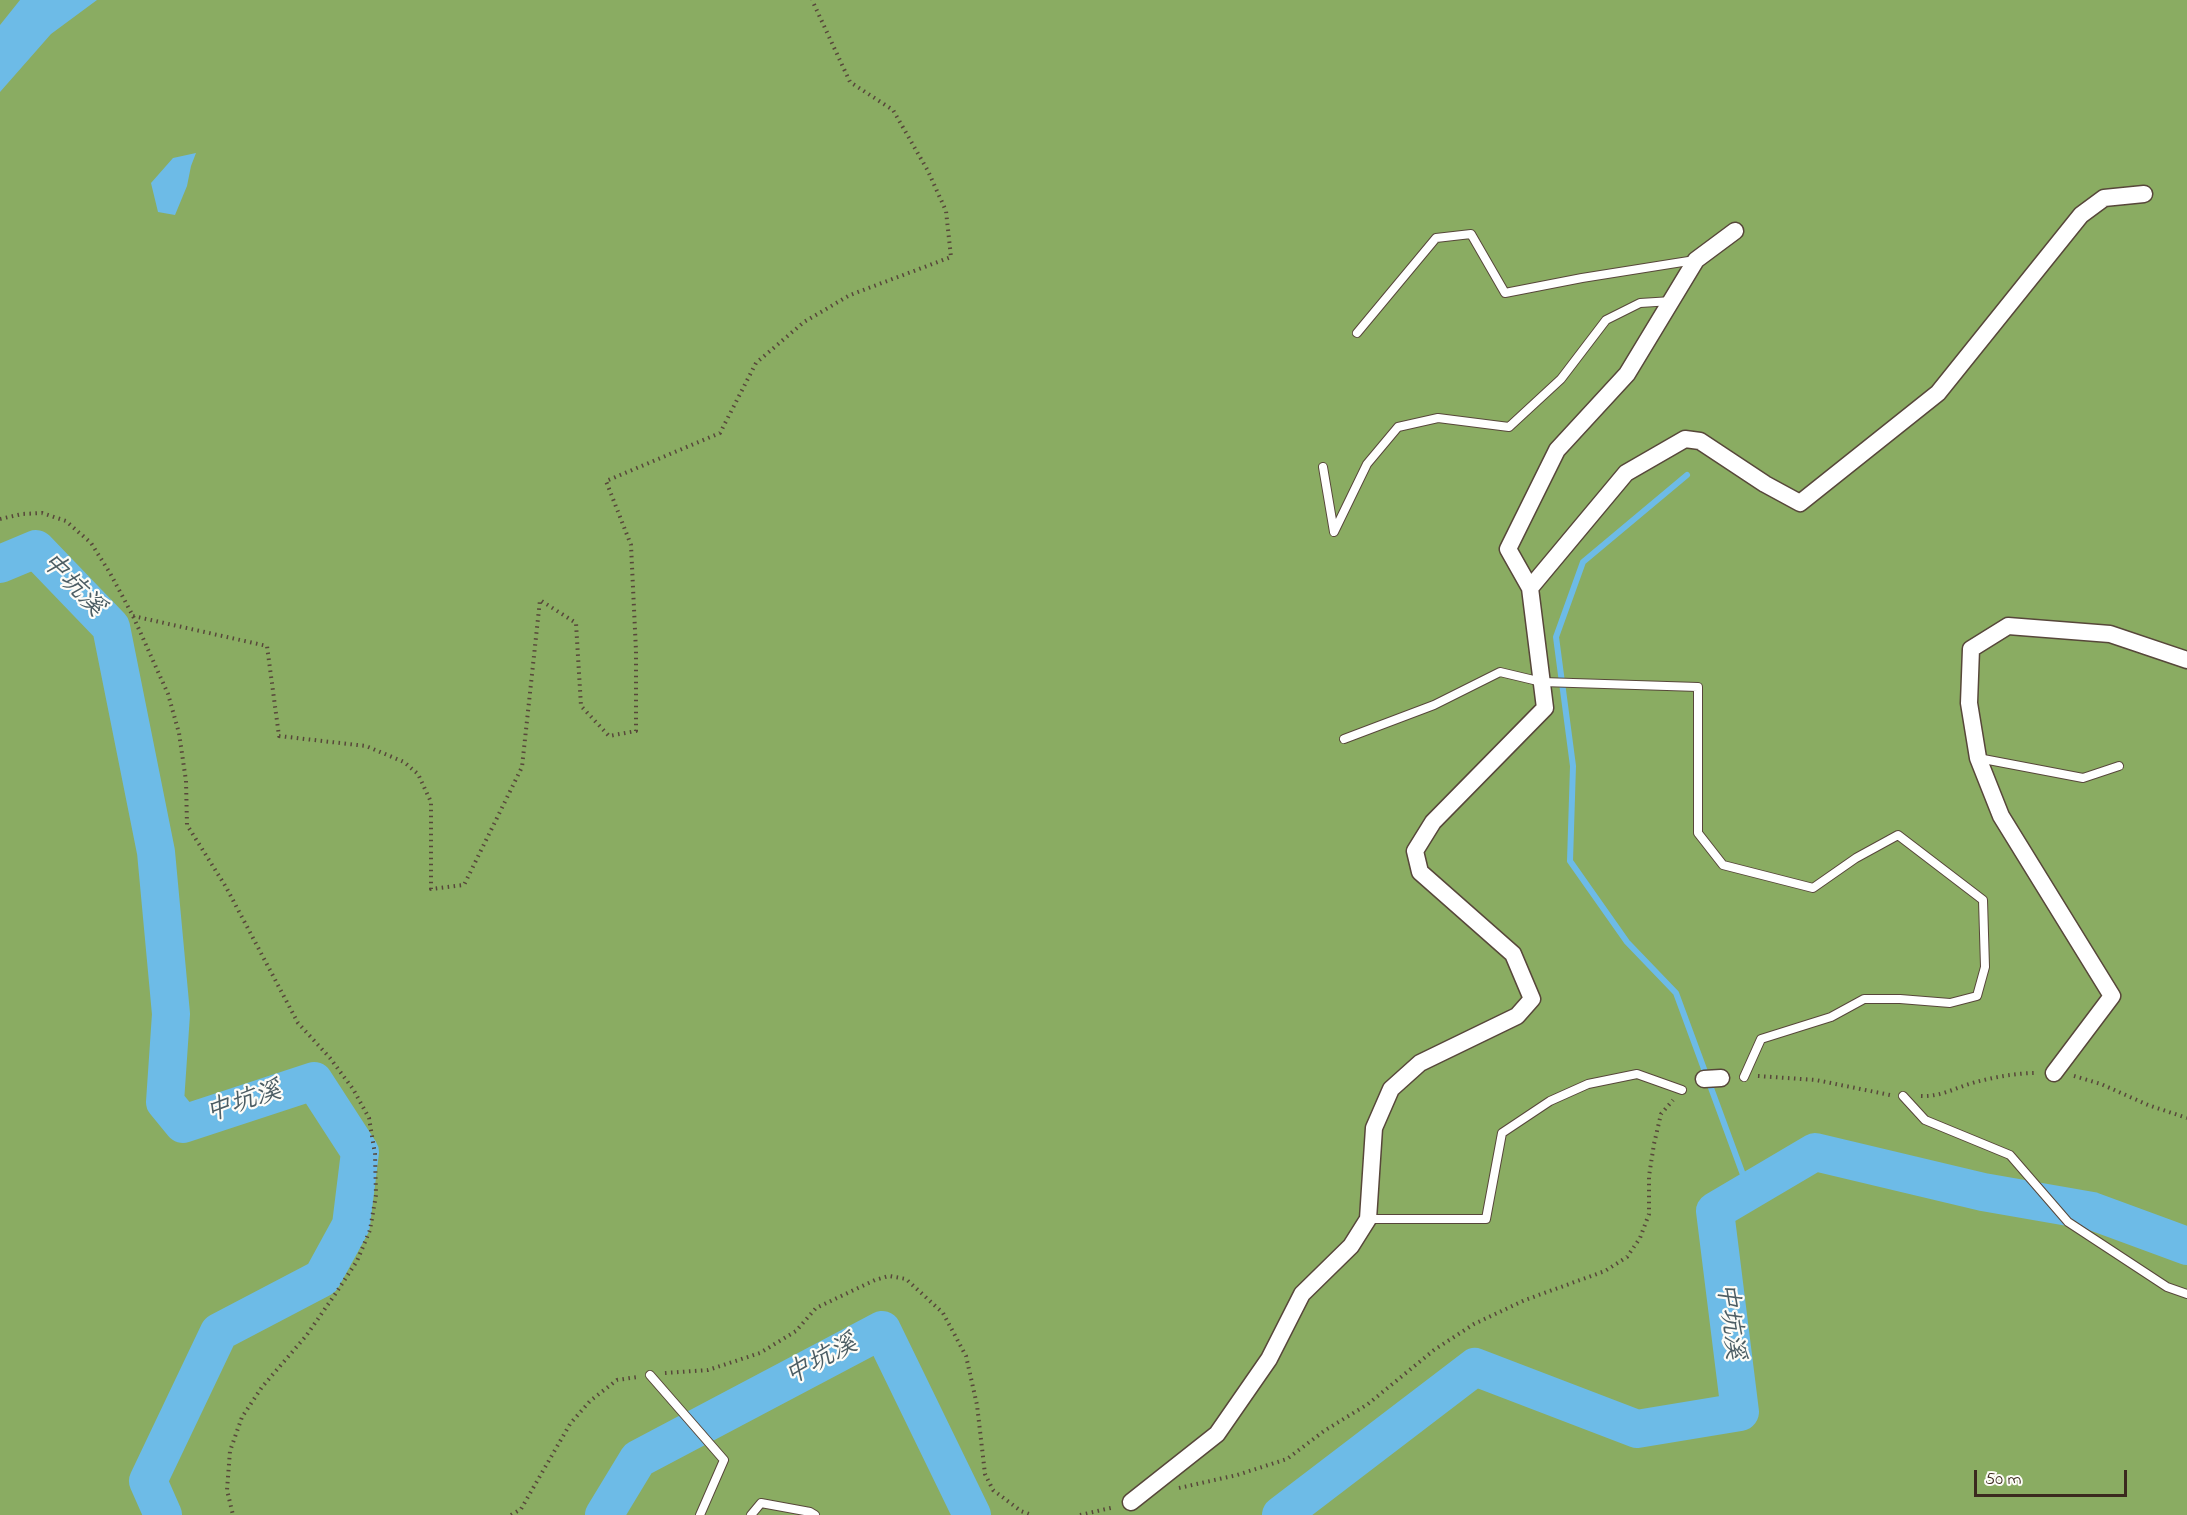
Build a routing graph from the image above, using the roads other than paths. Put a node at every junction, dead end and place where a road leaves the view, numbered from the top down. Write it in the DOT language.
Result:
graph roads {
  1 [pos="2144,194"];
  2 [pos="1735,231"];
  3 [pos="1696,260"];
  4 [pos="1671,301"];
  5 [pos="1357,333"];
  6 [pos="1323,467"];
  7 [pos="1530,588"];
  8 [pos="2187,660"];
  9 [pos="1545,682"];
  10 [pos="1344,739"];
  11 [pos="1978,758"];
  12 [pos="2119,766"];
  13 [pos="2054,1073"];
  14 [pos="1744,1077"];
  15 [pos="1722,1078"];
  16 [pos="1704,1079"];
  17 [pos="1682,1090"];
  18 [pos="1903,1096"];
  19 [pos="1368,1219"];
  20 [pos="2187,1294"];
  21 [pos="651,1376"];
  22 [pos="1131,1502"];
  23 [pos="700,1515"];
  24 [pos="751,1515"];
  25 [pos="815,1515"];
  1 -- 7 [label="street"];
  2 -- 3 [label="street"];
  3 -- 4 [label="street"];
  3 -- 5 [label="lane"];
  4 -- 6 [label="lane"];
  4 -- 7 [label="street"];
  7 -- 9 [label="street"];
  8 -- 11 [label="street"];
  9 -- 10 [label="lane"];
  9 -- 14 [label="lane"];
  9 -- 19 [label="street"];
  11 -- 12 [label="lane"];
  11 -- 13 [label="street"];
  15 -- 16 [label="street"];
  17 -- 19 [label="lane"];
  18 -- 20 [label="lane"];
  19 -- 22 [label="street"];
  21 -- 23 [label="lane"];
  24 -- 25 [label="lane"];
}
